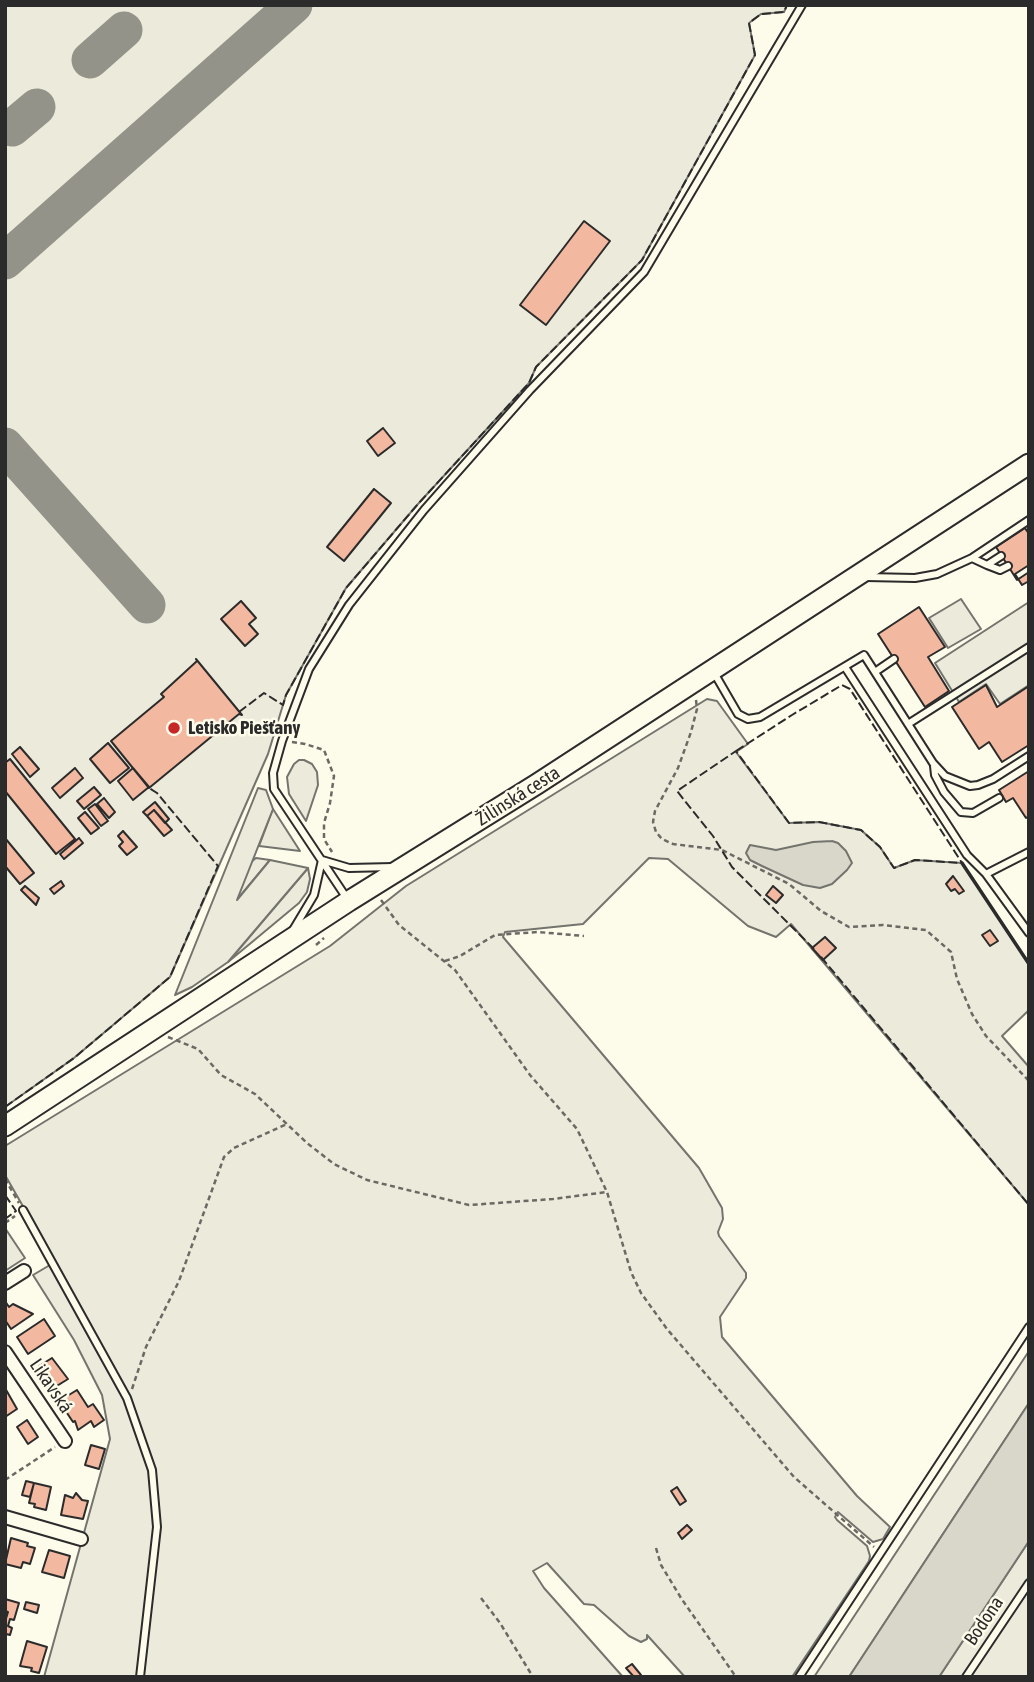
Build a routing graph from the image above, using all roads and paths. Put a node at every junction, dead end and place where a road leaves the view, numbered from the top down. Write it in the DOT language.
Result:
graph roads {
  1 [pos="802,5"];
  2 [pos="1029,464"];
  3 [pos="1029,520"];
  4 [pos="1002,556"];
  5 [pos="972,558"];
  6 [pos="987,565"];
  7 [pos="1008,566"];
  8 [pos="857,576"];
  9 [pos="1029,647"];
  10 [pos="894,660"];
  11 [pos="845,667"];
  12 [pos="712,670"];
  13 [pos="874,672"];
  14 [pos="688,685"];
  15 [pos="908,724"];
  16 [pos="282,741"];
  17 [pos="1029,756"];
  18 [pos="934,764"];
  19 [pos="999,798"];
  20 [pos="1029,852"];
  21 [pos="320,856"];
  22 [pos="407,866"];
  23 [pos="986,874"];
  24 [pos="372,887"];
  25 [pos="349,901"];
  26 [pos="1029,933"];
  27 [pos="584,936"];
  28 [pos="285,944"];
  29 [pos="445,961"];
  30 [pos="160,1027"];
  31 [pos="1029,1081"];
  32 [pos="287,1124"];
  33 [pos="5,1126"];
  34 [pos="5,1179"];
  35 [pos="607,1192"];
  36 [pos="23,1210"];
  37 [pos="24,1271"];
  38 [pos="5,1283"];
  39 [pos="1029,1327"];
  40 [pos="5,1352"];
  41 [pos="127,1398"];
  42 [pos="65,1441"];
  43 [pos="5,1480"];
  44 [pos="5,1517"];
  45 [pos="81,1539"];
  46 [pos="656,1548"];
  47 [pos="880,1551"];
  48 [pos="1029,1583"];
  49 [pos="481,1598"];
  50 [pos="140,1677"];
  51 [pos="533,1677"];
  52 [pos="736,1677"];
  53 [pos="799,1677"];
  54 [pos="966,1677"];
  1 -- 16 [label="lane"];
  2 -- 8 [label="main road, Žilinská cesta"];
  3 -- 5 [label="lane"];
  4 -- 6 [label="lane"];
  5 -- 6 [label="lane"];
  5 -- 8 [label="lane"];
  6 -- 7 [label="lane"];
  8 -- 12 [label="main road, Žilinská cesta"];
  9 -- 15 [label="lane"];
  10 -- 13 [label="lane"];
  11 -- 12 [label="lane"];
  11 -- 13 [label="lane"];
  11 -- 23 [label="lane"];
  12 -- 14 [label="main road, Žilinská cesta"];
  13 -- 15 [label="lane"];
  14 -- 22 [label="main road, Žilinská cesta"];
  14 -- 31 [label="path"];
  15 -- 18 [label="lane"];
  16 -- 21 [label="lane"];
  16 -- 21 [label="path"];
  17 -- 18 [label="lane"];
  18 -- 19 [label="lane"];
  20 -- 23 [label="lane"];
  21 -- 22 [label="lane"];
  21 -- 25 [label="lane"];
  21 -- 28 [label="lane"];
  22 -- 24 [label="main road, Žilinská cesta"];
  23 -- 26 [label="lane"];
  24 -- 25 [label="main road, Žilinská cesta"];
  24 -- 29 [label="path"];
  25 -- 28 [label="main road, Žilinská cesta"];
  27 -- 29 [label="path"];
  28 -- 30 [label="main road, Žilinská cesta"];
  29 -- 35 [label="path"];
  30 -- 32 [label="path"];
  30 -- 33 [label="main road, Žilinská cesta"];
  32 -- 35 [label="path"];
  32 -- 41 [label="path"];
  34 -- 36 [label="path"];
  35 -- 47 [label="path"];
  36 -- 41 [label="lane"];
  37 -- 38 [label="street"];
  39 -- 47 [label="lane"];
  40 -- 42 [label="street, Likavská"];
  41 -- 50 [label="lane"];
  42 -- 43 [label="path"];
  44 -- 45 [label="street"];
  46 -- 52 [label="path"];
  47 -- 53 [label="lane"];
  48 -- 54 [label="lane, Bodona"];
  49 -- 51 [label="path"];
}
